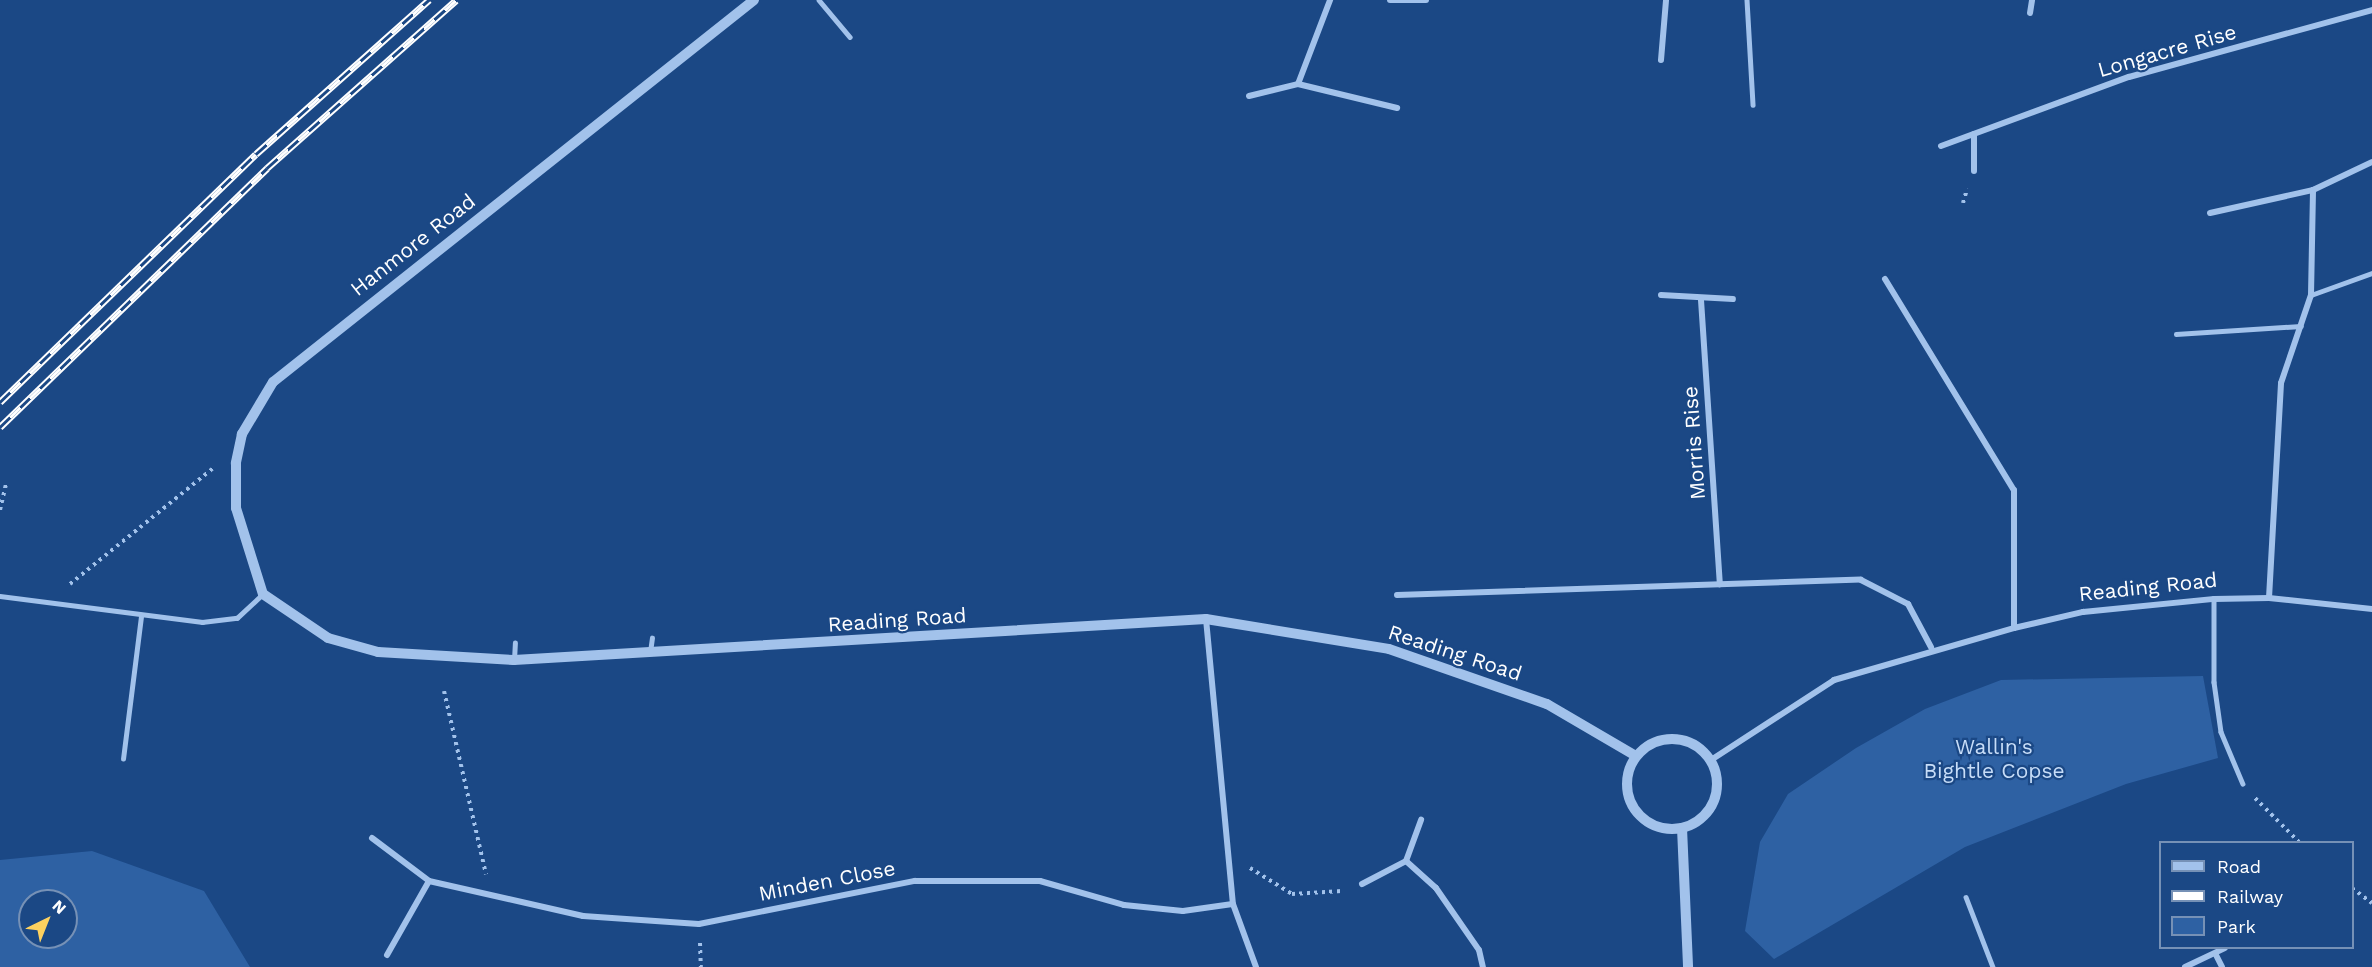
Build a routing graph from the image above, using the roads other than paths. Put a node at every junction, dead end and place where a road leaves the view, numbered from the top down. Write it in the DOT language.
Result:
graph roads {
  1 [pos="754,0"];
  2 [pos="819,0"];
  3 [pos="1330,0"];
  4 [pos="1390,0"];
  5 [pos="1426,0"];
  6 [pos="1666,0"];
  7 [pos="1747,0"];
  8 [pos="2032,0"];
  9 [pos="2372,10"];
  10 [pos="2030,13"];
  11 [pos="850,37"];
  12 [pos="1661,60"];
  13 [pos="1298,84"];
  14 [pos="1249,96"];
  15 [pos="1753,105"];
  16 [pos="1397,108"];
  17 [pos="1974,134"];
  18 [pos="1941,146"];
  19 [pos="2372,162"];
  20 [pos="1974,171"];
  21 [pos="2313,190"];
  22 [pos="2210,213"];
  23 [pos="2372,273"];
  24 [pos="1884,279"];
  25 [pos="1661,295"];
  26 [pos="2311,295"];
  27 [pos="1733,299"];
  28 [pos="1701,300"];
  29 [pos="2301,326"];
  30 [pos="2176,334"];
  31 [pos="1720,584"];
  32 [pos="263,594"];
  33 [pos="1397,595"];
  34 [pos="0,596"];
  35 [pos="2269,598"];
  36 [pos="2214,599"];
  37 [pos="2372,609"];
  38 [pos="141,617"];
  39 [pos="1206,619"];
  40 [pos="2014,628"];
  41 [pos="652,638"];
  42 [pos="515,643"];
  43 [pos="1931,647"];
  44 [pos="650,654"];
  45 [pos="514,660"];
  46 [pos="1636,756"];
  47 [pos="123,759"];
  48 [pos="1711,760"];
  49 [pos="2243,784"];
  50 [pos="1421,820"];
  51 [pos="1682,828"];
  52 [pos="372,838"];
  53 [pos="1406,861"];
  54 [pos="429,881"];
  55 [pos="1362,884"];
  56 [pos="1966,897"];
  57 [pos="1233,904"];
  58 [pos="2224,949"];
  59 [pos="387,955"];
  60 [pos="2216,955"];
  61 [pos="1256,967"];
  62 [pos="1483,967"];
  63 [pos="1688,967"];
  64 [pos="1993,967"];
  65 [pos="2185,967"];
  66 [pos="2222,967"];
  1 -- 32 [label="street, Hanmore Road"];
  2 -- 11 [label="lane"];
  3 -- 13 [label="street"];
  4 -- 5 [label="street"];
  6 -- 12 [label="street"];
  7 -- 15 [label="lane"];
  8 -- 10 [label="street"];
  9 -- 17 [label="street, Longacre Rise"];
  13 -- 14 [label="street"];
  13 -- 16 [label="street"];
  17 -- 18 [label="street, Longacre Rise"];
  17 -- 20 [label="street"];
  19 -- 21 [label="street"];
  21 -- 22 [label="street"];
  21 -- 26 [label="street"];
  23 -- 26 [label="lane"];
  24 -- 40 [label="street"];
  25 -- 28 [label="street"];
  26 -- 29 [label="street"];
  27 -- 28 [label="street"];
  28 -- 31 [label="street, Morris Rise"];
  29 -- 30 [label="lane"];
  29 -- 35 [label="street"];
  31 -- 33 [label="street, Reading Road"];
  31 -- 43 [label="street, Reading Road"];
  32 -- 38 [label="lane"];
  32 -- 45 [label="street, Reading Road"];
  34 -- 38 [label="lane"];
  35 -- 36 [label="street, Reading Road"];
  35 -- 37 [label="street, Reading Road"];
  36 -- 40 [label="street, Reading Road"];
  36 -- 49 [label="lane"];
  38 -- 47 [label="lane"];
  39 -- 44 [label="street, Reading Road"];
  39 -- 46 [label="street, Reading Road"];
  39 -- 57 [label="street"];
  40 -- 43 [label="street, Reading Road"];
  41 -- 44 [label="lane"];
  42 -- 45 [label="lane"];
  43 -- 48 [label="street, Reading Road"];
  44 -- 45 [label="street, Reading Road"];
  46 -- 48 [label="street"];
  46 -- 51 [label="street"];
  48 -- 51 [label="street"];
  50 -- 53 [label="street"];
  51 -- 63 [label="street"];
  52 -- 54 [label="street, Minden Close"];
  53 -- 55 [label="street"];
  53 -- 62 [label="street"];
  54 -- 57 [label="street, Minden Close"];
  54 -- 59 [label="street"];
  56 -- 64 [label="lane"];
  57 -- 61 [label="street"];
  58 -- 60 [label="street"];
  60 -- 65 [label="street"];
  60 -- 66 [label="street"];
}
